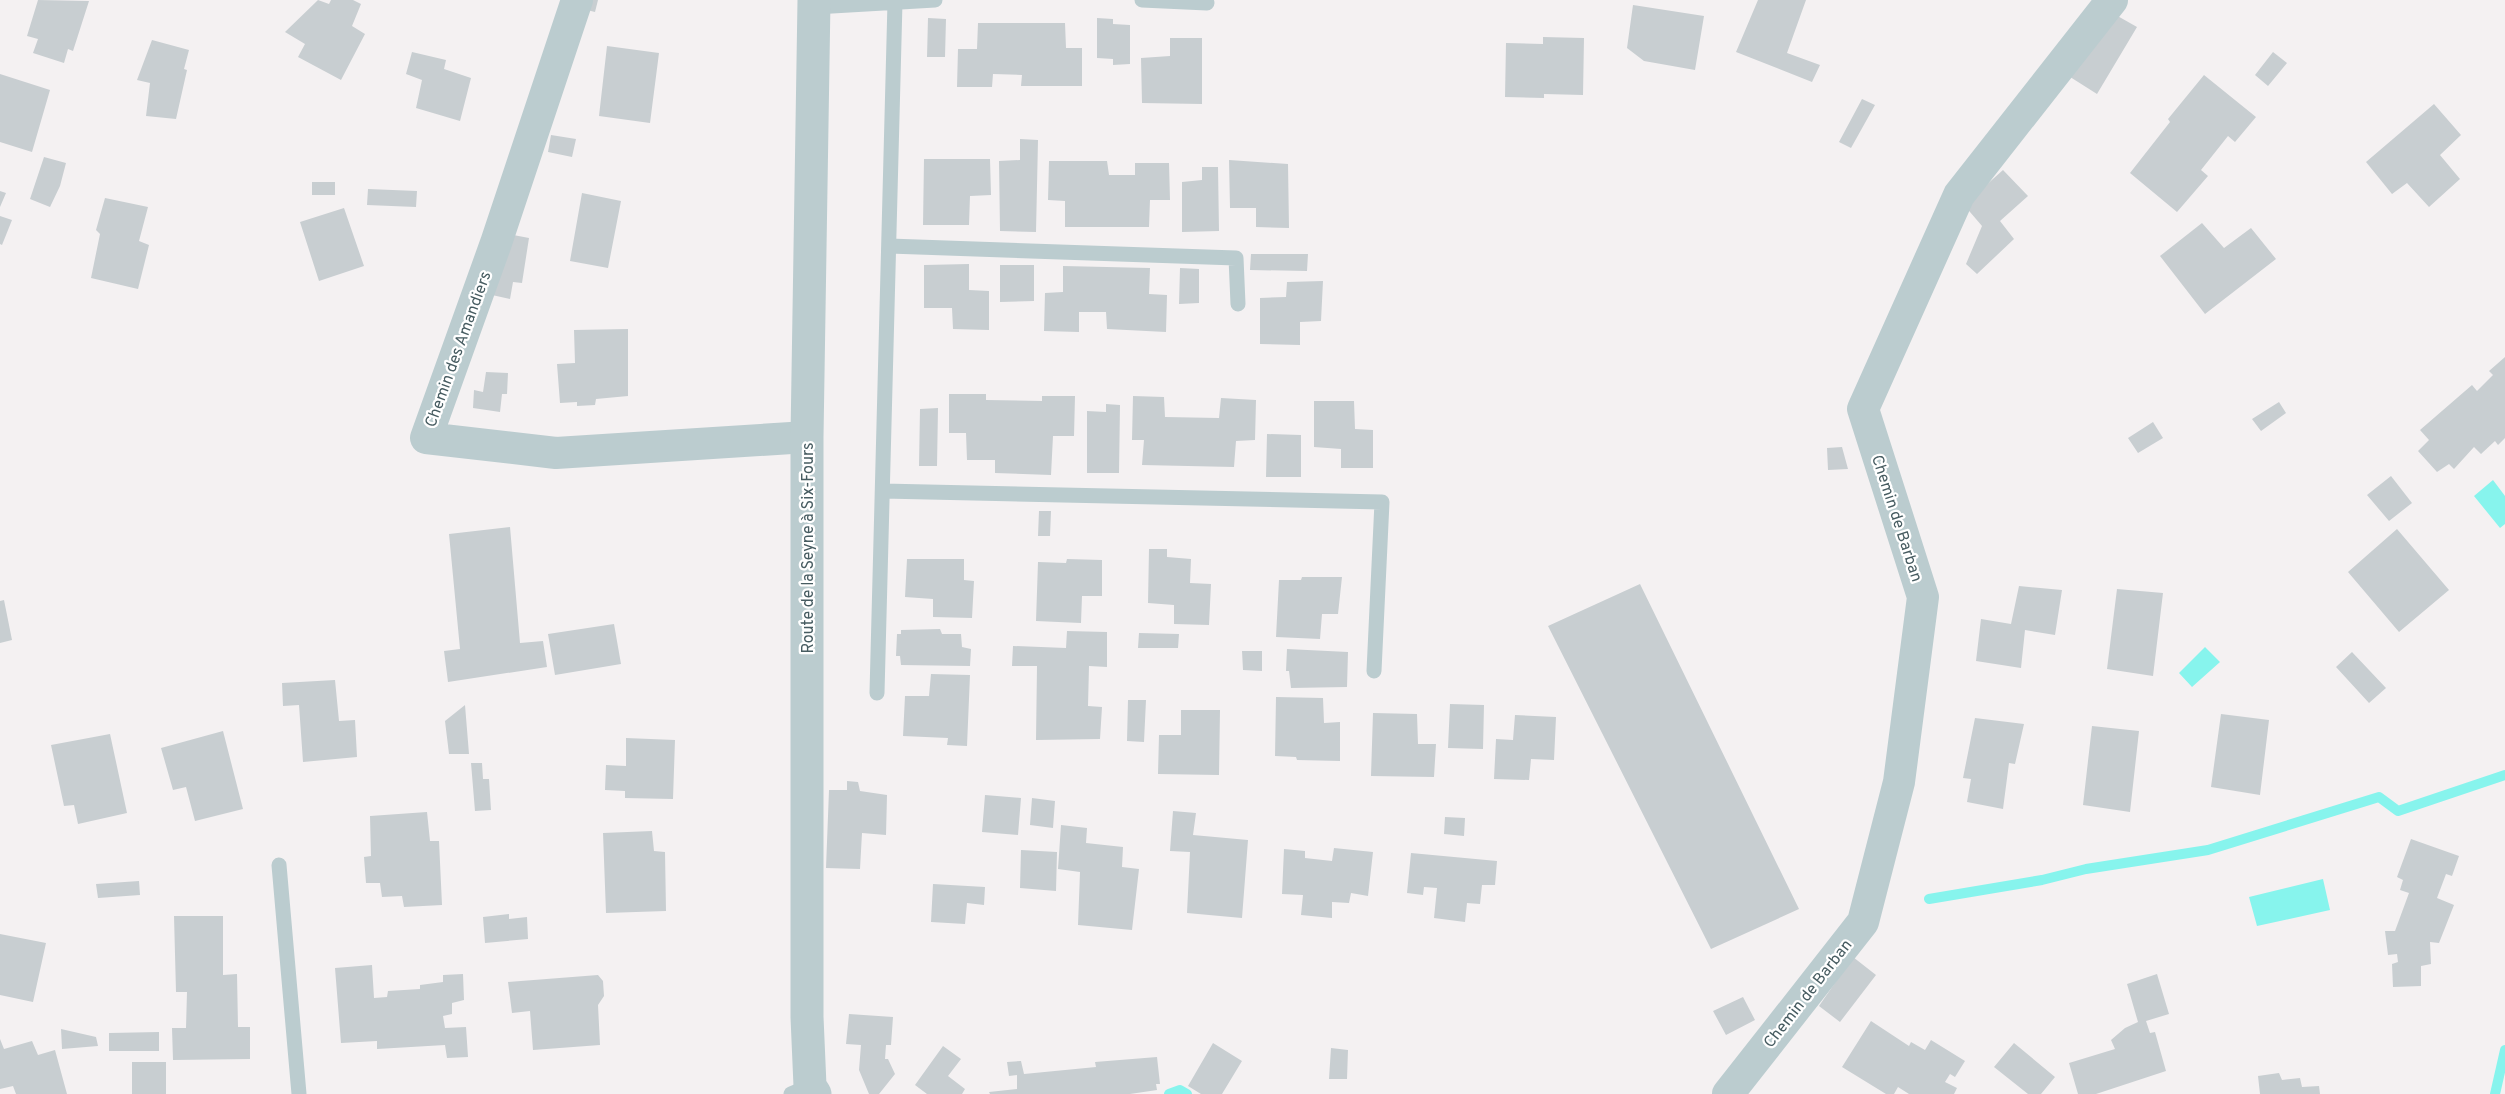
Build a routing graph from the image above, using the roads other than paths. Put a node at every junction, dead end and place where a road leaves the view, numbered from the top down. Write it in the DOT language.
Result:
graph roads {
  1 [pos="577,0"];
  2 [pos="934,0"];
  3 [pos="1142,0"];
  4 [pos="2112,0"];
  5 [pos="895,2"];
  6 [pos="815,3"];
  7 [pos="1207,3"];
  8 [pos="889,246"];
  9 [pos="1238,304"];
  10 [pos="807,437"];
  11 [pos="883,492"];
  12 [pos="1374,671"];
  13 [pos="877,693"];
  14 [pos="279,865"];
  15 [pos="805,1091"];
  16 [pos="299,1094"];
  17 [pos="1728,1094"];
  1 -- 10 [label="street, Chemin des Amandiers"];
  2 -- 5 [label="lane"];
  3 -- 7 [label="lane"];
  4 -- 17 [label="street, Chemin de Barban"];
  5 -- 6 [label="lane"];
  5 -- 8 [label="lane"];
  6 -- 10 [label="street, Route de la Seyne à Six-Fours"];
  8 -- 9 [label="lane"];
  8 -- 11 [label="lane"];
  10 -- 15 [label="street, Route de la Seyne à Six-Fours"];
  11 -- 12 [label="lane"];
  11 -- 13 [label="lane"];
  14 -- 16 [label="lane"];
}
